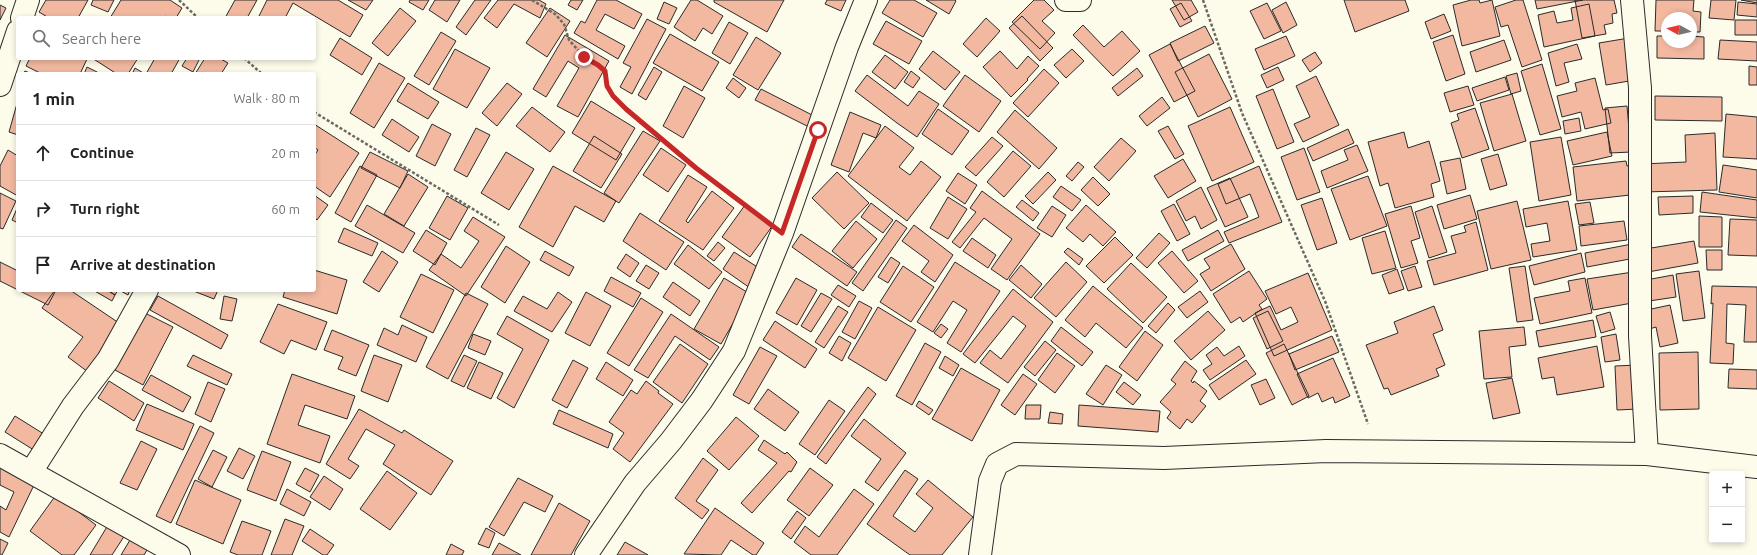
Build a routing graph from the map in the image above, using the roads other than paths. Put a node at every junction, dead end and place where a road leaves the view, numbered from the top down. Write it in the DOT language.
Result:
graph roads {
  1 [pos="28,0"];
  2 [pos="866,0"];
  3 [pos="1066,0"];
  4 [pos="1080,0"];
  5 [pos="1632,0"];
  6 [pos="23,16"];
  7 [pos="16,37"];
  8 [pos="0,85"];
  9 [pos="145,292"];
  10 [pos="1647,454"];
  11 [pos="0,455"];
  12 [pos="1757,467"];
  13 [pos="31,472"];
  14 [pos="179,555"];
  15 [pos="586,555"];
  16 [pos="980,555"];
  1 -- 6 [label="street"];
  2 -- 15 [label="street"];
  3 -- 4 [label="street"];
  5 -- 10 [label="street"];
  7 -- 8 [label="street"];
  9 -- 13 [label="street"];
  10 -- 12 [label="street"];
  10 -- 16 [label="street"];
  11 -- 13 [label="street"];
  13 -- 14 [label="street"];
}
